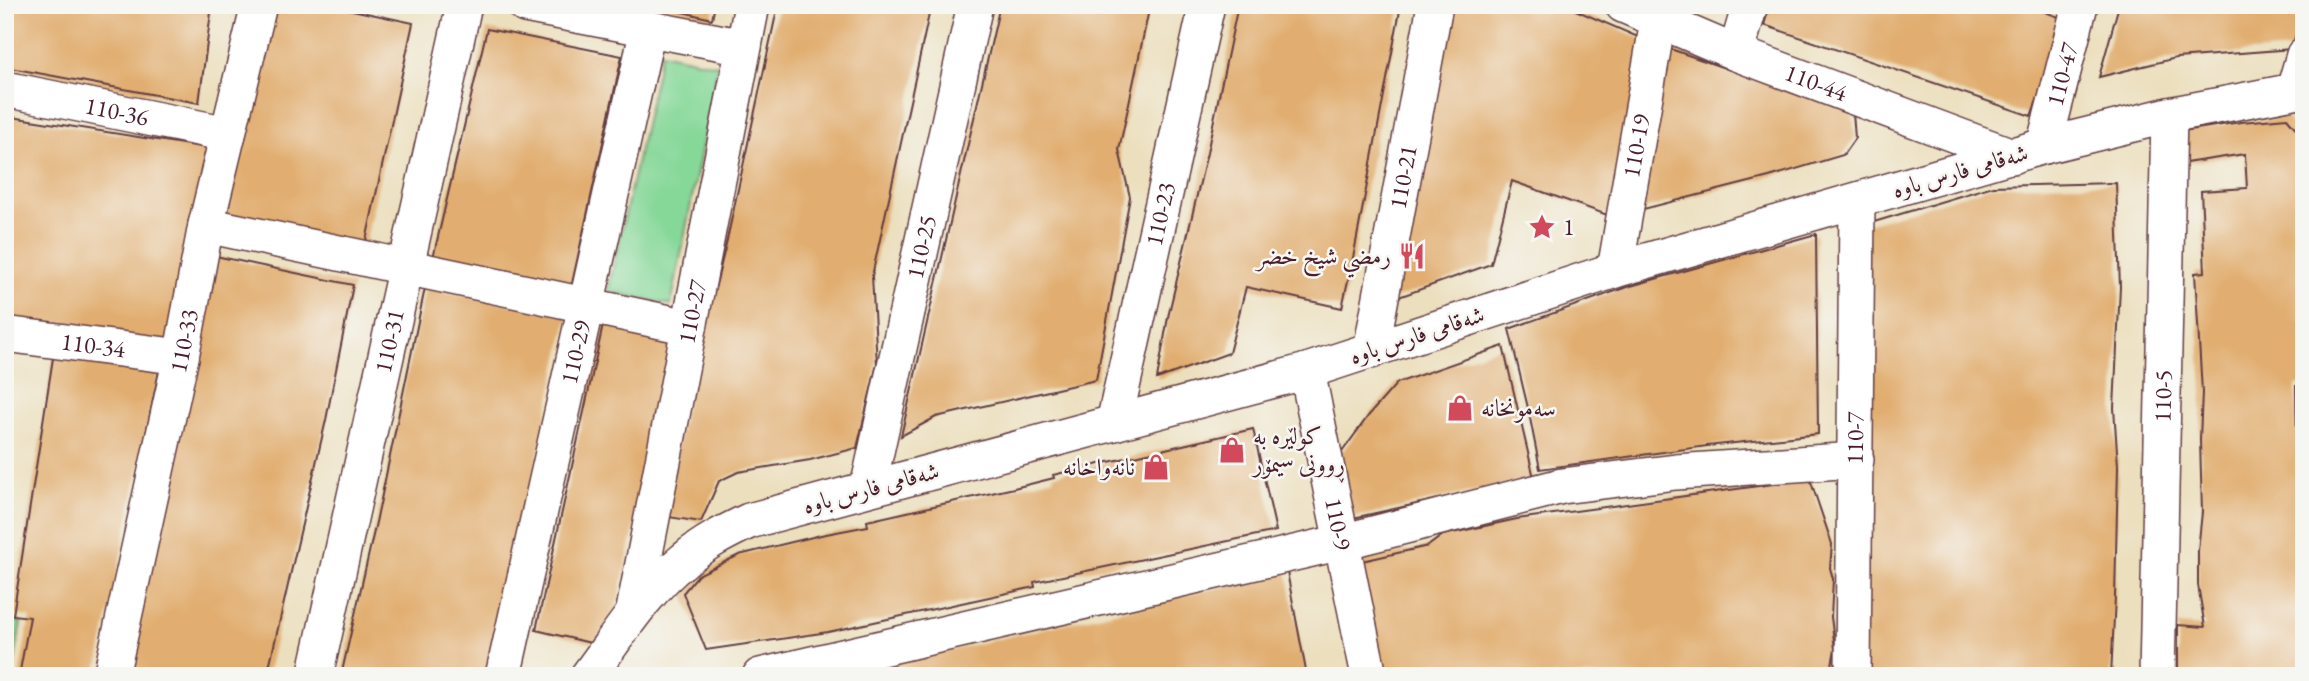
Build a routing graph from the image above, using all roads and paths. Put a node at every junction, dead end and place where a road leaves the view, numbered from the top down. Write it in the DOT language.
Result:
graph roads {
  1 [pos="259,5"];
  2 [pos="464,5"];
  3 [pos="525,5"];
  4 [pos="752,5"];
  5 [pos="975,5"];
  6 [pos="1207,5"];
  7 [pos="1435,5"];
  8 [pos="1623,5"];
  9 [pos="1750,5"];
  10 [pos="2080,5"];
  11 [pos="1658,21"];
  12 [pos="649,29"];
  13 [pos="744,47"];
  14 [pos="1736,53"];
  15 [pos="2304,55"];
  16 [pos="5,89"];
  17 [pos="2299,90"];
  18 [pos="2169,115"];
  19 [pos="228,135"];
  20 [pos="2028,151"];
  21 [pos="1857,201"];
  22 [pos="206,225"];
  23 [pos="405,267"];
  24 [pos="1615,270"];
  25 [pos="586,305"];
  26 [pos="690,327"];
  27 [pos="5,334"];
  28 [pos="1371,351"];
  29 [pos="181,358"];
  30 [pos="1307,372"];
  31 [pos="1114,423"];
  32 [pos="1856,460"];
  33 [pos="868,488"];
  34 [pos="1342,542"];
  35 [pos="633,616"];
  36 [pos="767,675"];
  37 [pos="111,676"];
  38 [pos="315,676"];
  39 [pos="503,676"];
  40 [pos="588,676"];
  41 [pos="1369,676"];
  42 [pos="1853,676"];
  43 [pos="2157,676"];
  1 -- 19 [label="street, 110-33"];
  2 -- 23 [label="street, 110-31"];
  3 -- 12 [label="street"];
  4 -- 13 [label="street, 110-27"];
  5 -- 33 [label="street, 110-25"];
  6 -- 31 [label="street, 110-23"];
  7 -- 28 [label="street, 110-21"];
  8 -- 11 [label="street, 110-44"];
  9 -- 14 [label="street"];
  10 -- 20 [label="street, 110-47"];
  11 -- 14 [label="street, 110-44"];
  11 -- 24 [label="street, 110-19"];
  12 -- 13 [label="street"];
  12 -- 25 [label="street, 110-29"];
  13 -- 26 [label="street, 110-27"];
  14 -- 20 [label="street, 110-44"];
  15 -- 17 [label="street"];
  16 -- 19 [label="street, 110-36"];
  17 -- 18 [label="street, شەقامی فارس باوە"];
  18 -- 20 [label="street, شەقامی فارس باوە"];
  18 -- 43 [label="street, 110-5"];
  19 -- 22 [label="street, 110-33"];
  20 -- 21 [label="street, شەقامی فارس باوە"];
  21 -- 24 [label="street, شەقامی فارس باوە"];
  21 -- 32 [label="street, 110-7"];
  22 -- 23 [label="street"];
  22 -- 29 [label="street, 110-33"];
  23 -- 25 [label="street"];
  23 -- 38 [label="street, 110-31"];
  24 -- 28 [label="street, شەقامی فارس باوە"];
  25 -- 26 [label="street"];
  25 -- 39 [label="street, 110-29"];
  26 -- 35 [label="street, 110-27"];
  27 -- 29 [label="street, 110-34"];
  28 -- 30 [label="street, شەقامی فارس باوە"];
  29 -- 37 [label="street, 110-33"];
  30 -- 31 [label="street, شەقامی فارس باوە"];
  30 -- 34 [label="street, 110-9"];
  31 -- 33 [label="street, شەقامی فارس باوە"];
  32 -- 34 [label="street"];
  32 -- 42 [label="street, 110-7"];
  33 -- 35 [label="street, شەقامی فارس باوە"];
  34 -- 36 [label="street"];
  34 -- 41 [label="street, 110-9"];
  35 -- 40 [label="street, شەقامی فارس باوە"];
}
